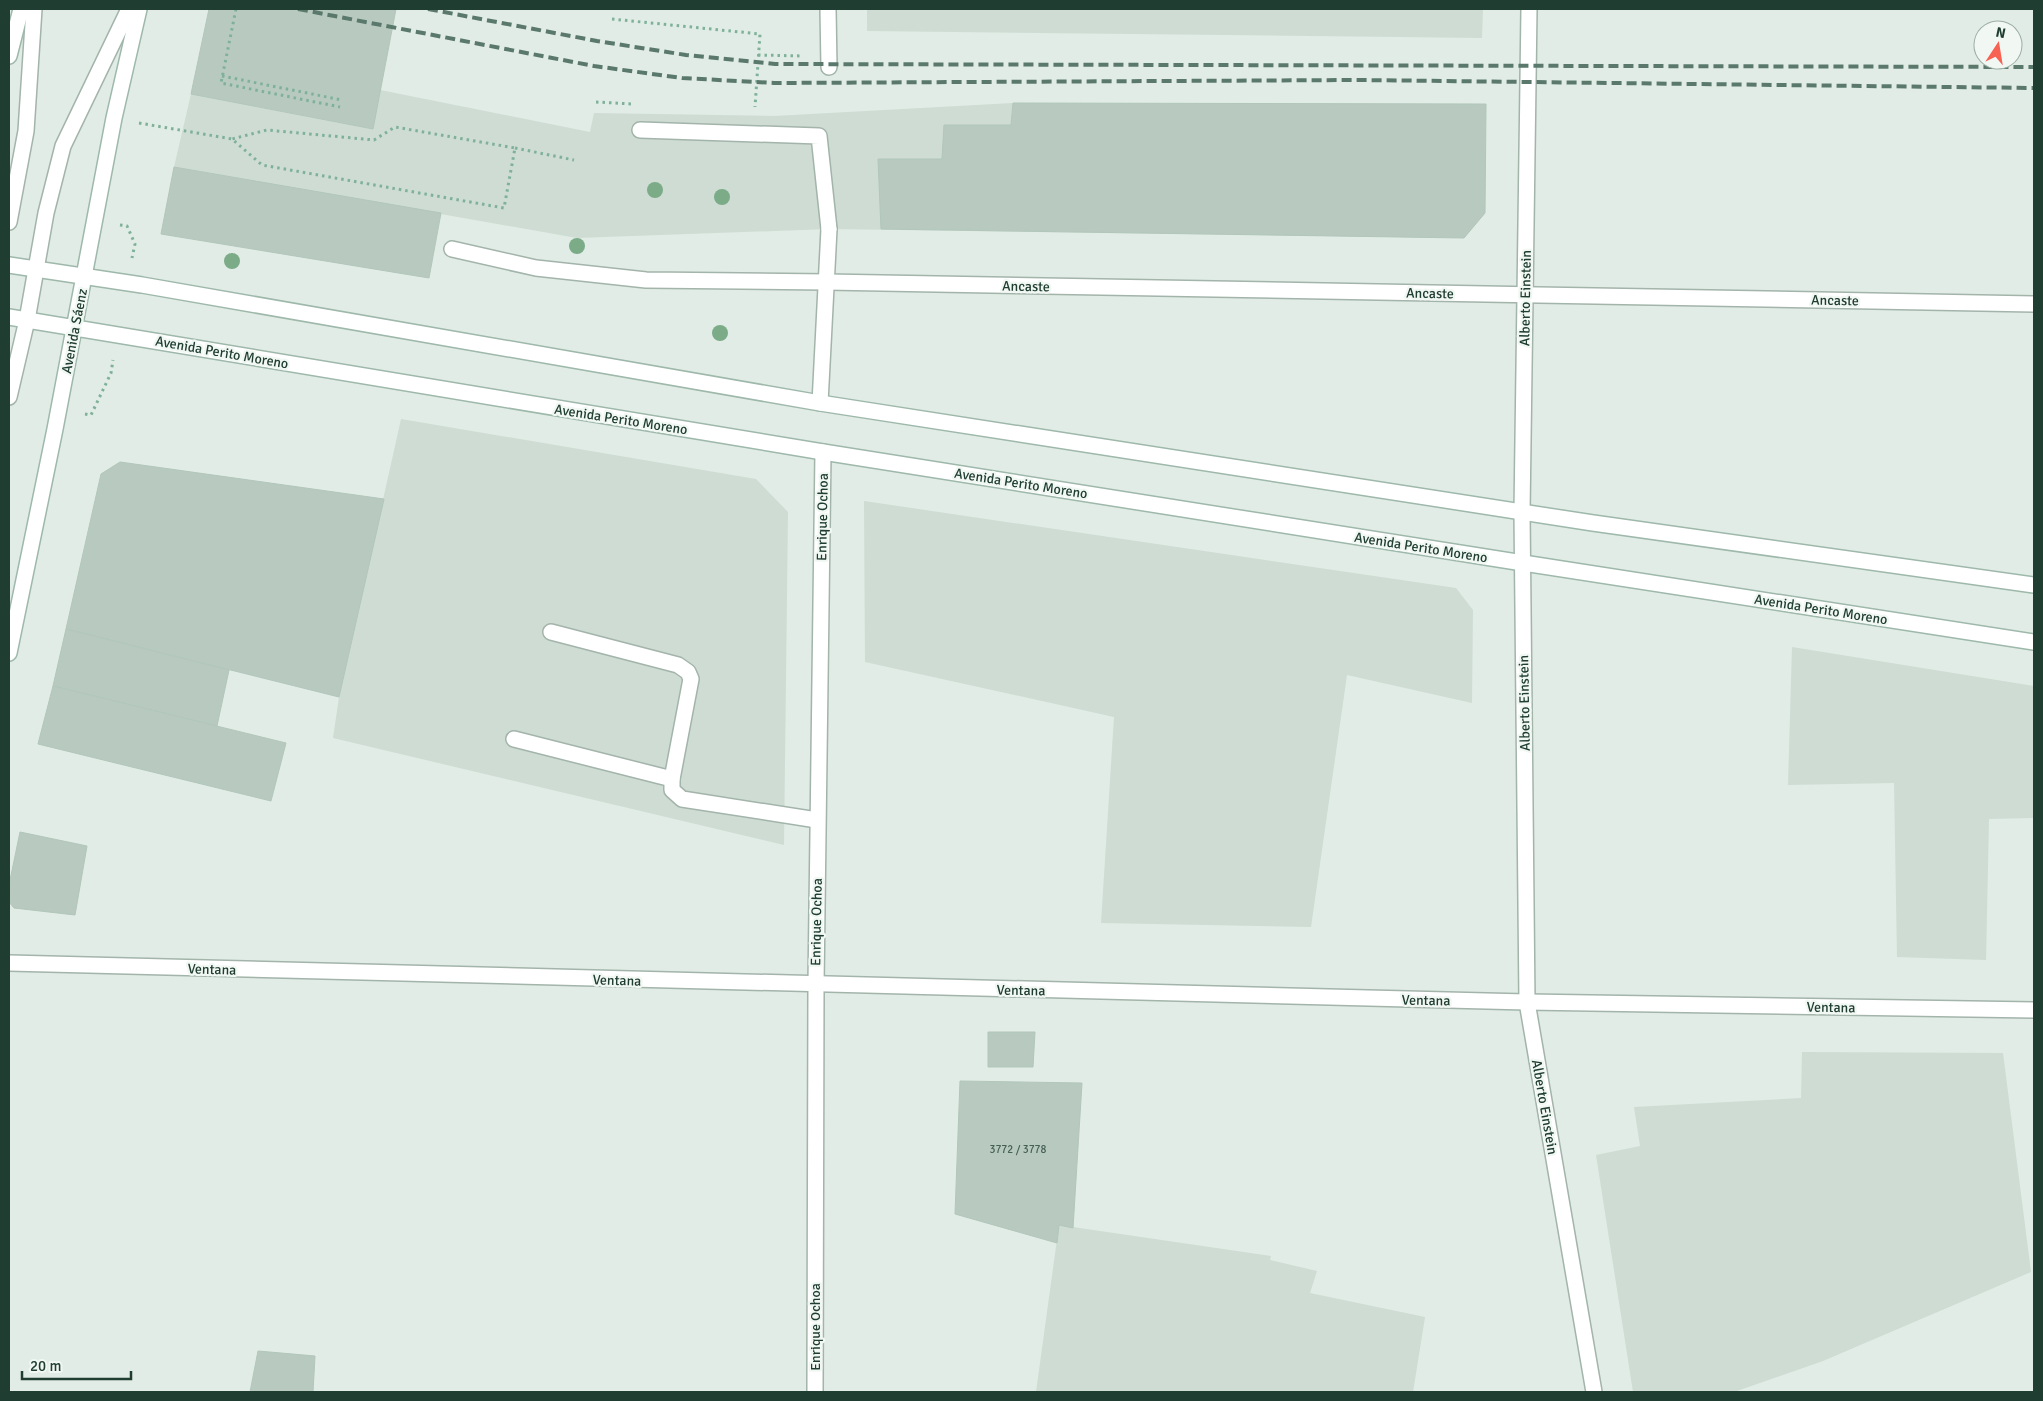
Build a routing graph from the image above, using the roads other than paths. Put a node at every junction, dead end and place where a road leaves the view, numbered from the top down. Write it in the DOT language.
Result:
graph roads {
  1 [pos="21,9"];
  2 [pos="34,9"];
  3 [pos="129,9"];
  4 [pos="140,9"];
  5 [pos="828,9"];
  6 [pos="1529,9"];
  7 [pos="9,56"];
  8 [pos="829,62"];
  9 [pos="640,130"];
  10 [pos="9,222"];
  11 [pos="452,249"];
  12 [pos="9,265"];
  13 [pos="36,270"];
  14 [pos="84,276"];
  15 [pos="827,282"];
  16 [pos="1525,295"];
  17 [pos="2034,304"];
  18 [pos="9,317"];
  19 [pos="27,320"];
  20 [pos="74,328"];
  21 [pos="9,397"];
  22 [pos="820,403"];
  23 [pos="823,452"];
  24 [pos="1522,512"];
  25 [pos="1522,563"];
  26 [pos="2034,586"];
  27 [pos="552,632"];
  28 [pos="2034,642"];
  29 [pos="9,653"];
  30 [pos="514,738"];
  31 [pos="672,779"];
  32 [pos="818,820"];
  33 [pos="9,963"];
  34 [pos="816,985"];
  35 [pos="1527,1002"];
  36 [pos="2034,1010"];
  37 [pos="815,1392"];
  38 [pos="1594,1392"];
  1 -- 7 [label="street"];
  2 -- 10 [label="street"];
  3 -- 13 [label="street"];
  4 -- 14 [label="street, Avenida Sáenz"];
  5 -- 8 [label="street"];
  6 -- 16 [label="street, Alberto Einstein"];
  9 -- 15 [label="street"];
  11 -- 15 [label="street, Ancaste"];
  12 -- 13 [label="street"];
  13 -- 14 [label="street"];
  13 -- 19 [label="street"];
  14 -- 20 [label="street, Avenida Sáenz"];
  14 -- 22 [label="street"];
  15 -- 16 [label="street, Ancaste"];
  15 -- 22 [label="street"];
  16 -- 17 [label="street, Ancaste"];
  16 -- 24 [label="street, Alberto Einstein"];
  18 -- 19 [label="street, Avenida Perito Moreno"];
  19 -- 20 [label="street, Avenida Perito Moreno"];
  19 -- 21 [label="street"];
  20 -- 23 [label="street, Avenida Perito Moreno"];
  20 -- 29 [label="street, Avenida Sáenz"];
  22 -- 24 [label="street"];
  23 -- 25 [label="street, Avenida Perito Moreno"];
  23 -- 32 [label="street, Enrique Ochoa"];
  24 -- 25 [label="street, Alberto Einstein"];
  24 -- 26 [label="street"];
  25 -- 28 [label="street, Avenida Perito Moreno"];
  25 -- 35 [label="street, Alberto Einstein"];
  27 -- 31 [label="street"];
  30 -- 31 [label="street"];
  31 -- 32 [label="street"];
  32 -- 34 [label="street, Enrique Ochoa"];
  33 -- 34 [label="street, Ventana"];
  34 -- 35 [label="street, Ventana"];
  34 -- 37 [label="street, Enrique Ochoa"];
  35 -- 36 [label="street, Ventana"];
  35 -- 38 [label="street, Alberto Einstein"];
}
